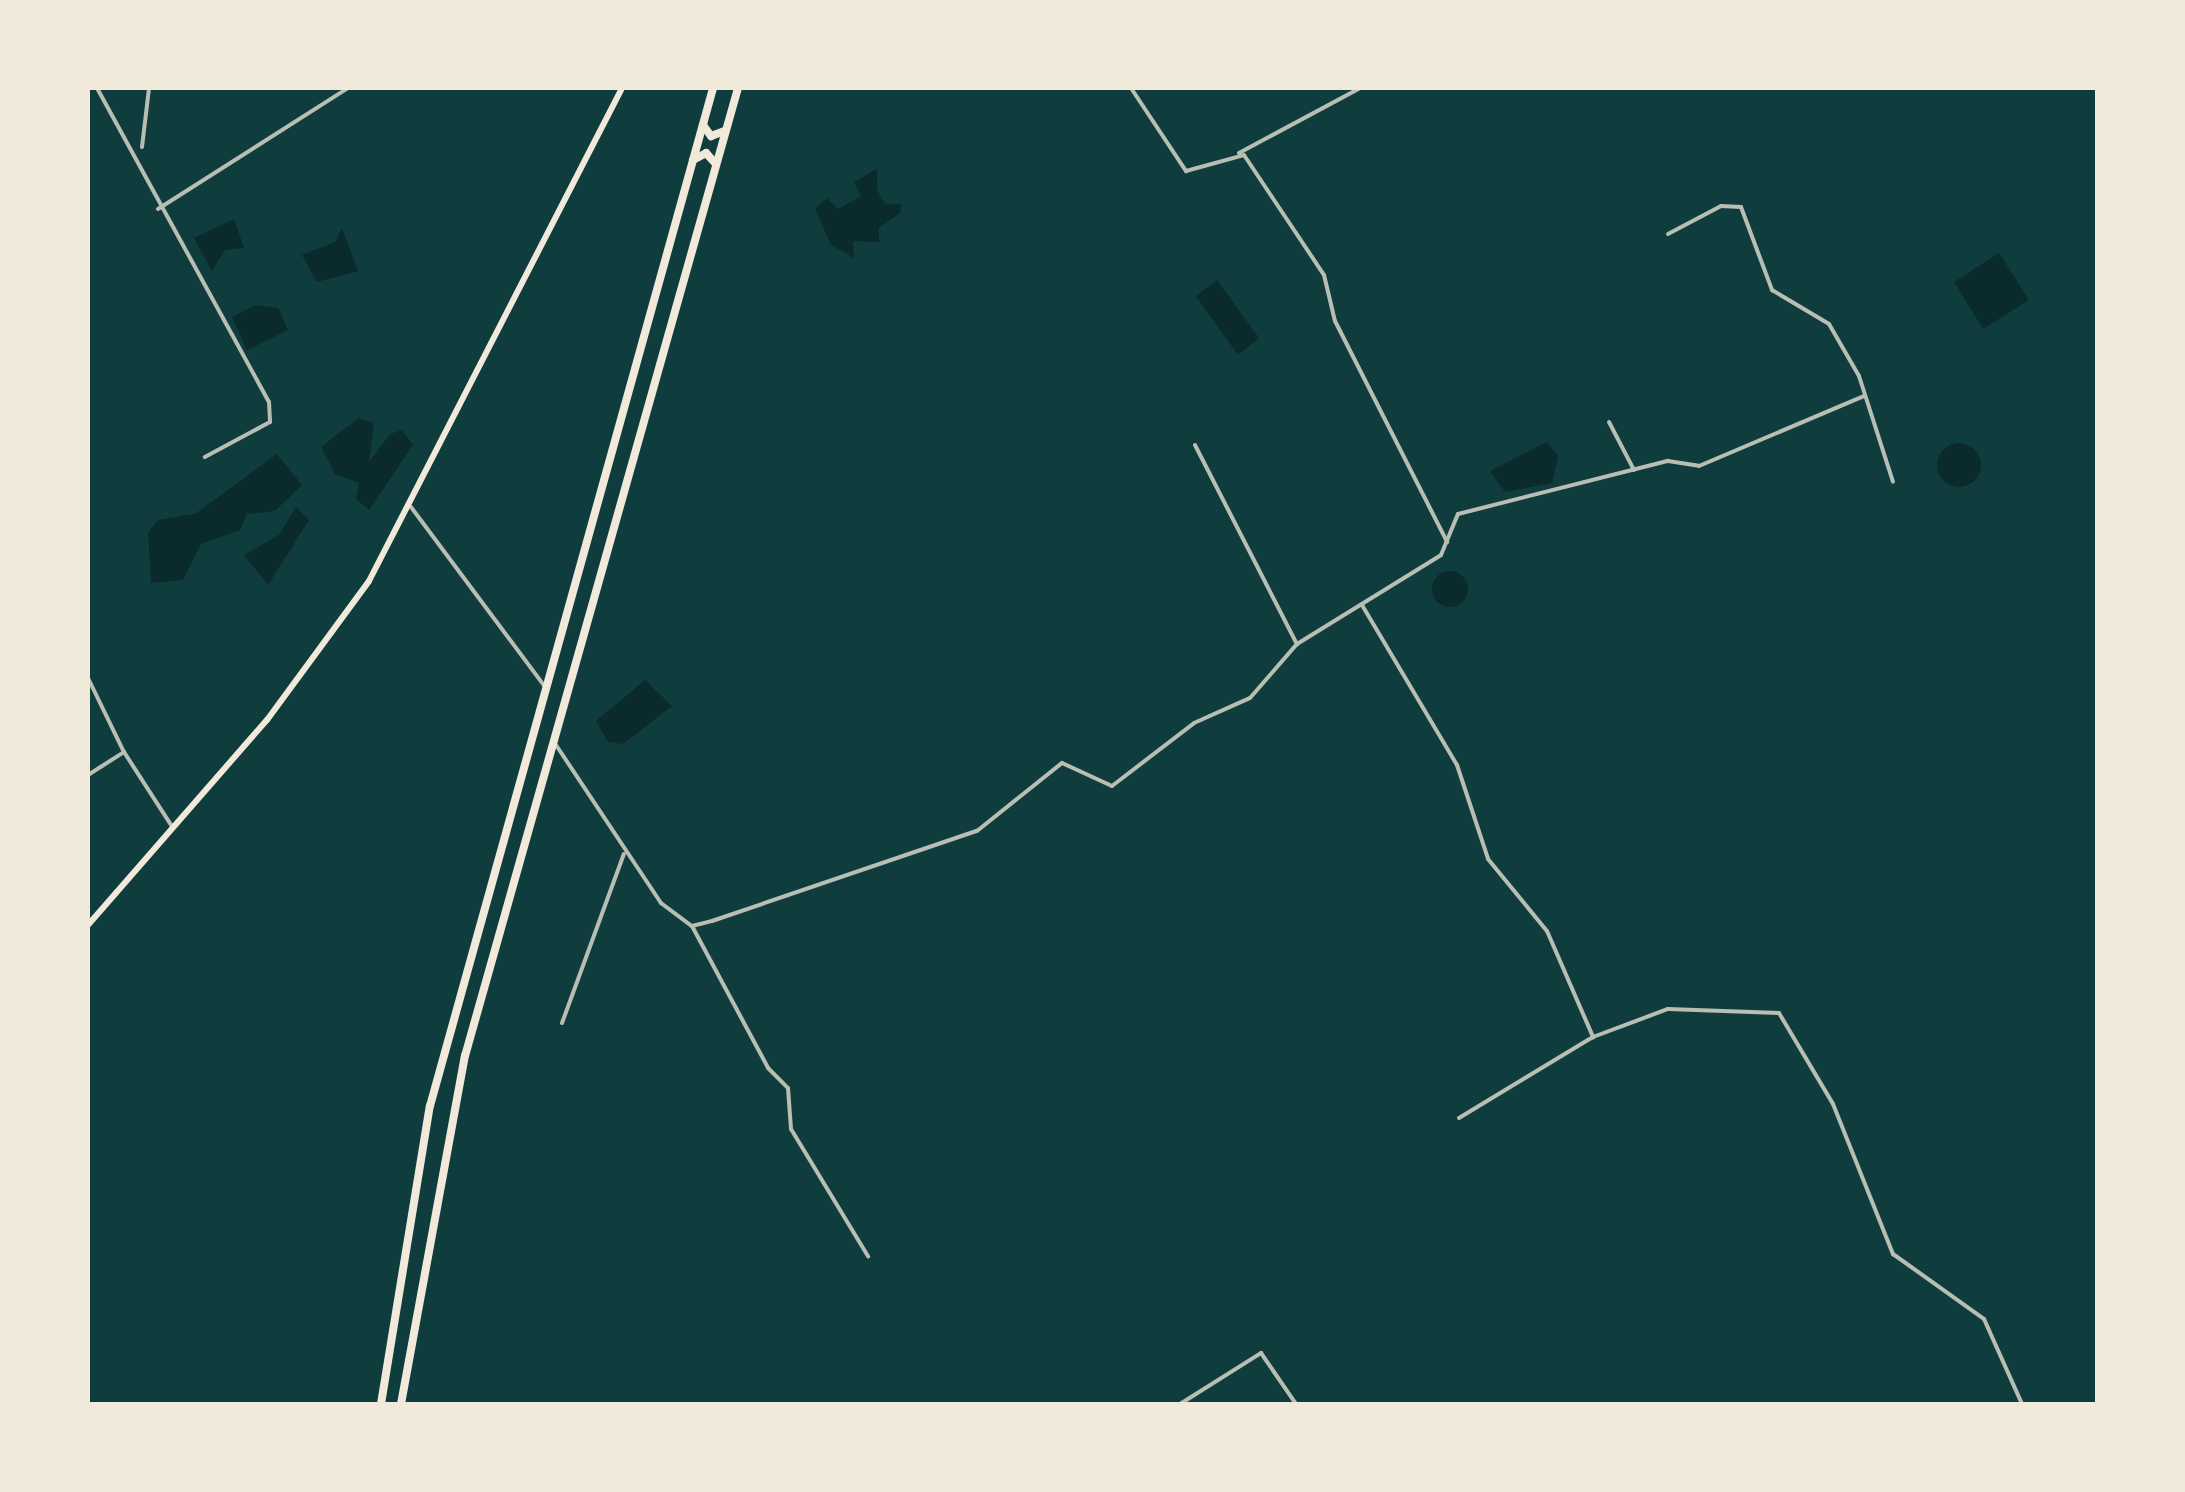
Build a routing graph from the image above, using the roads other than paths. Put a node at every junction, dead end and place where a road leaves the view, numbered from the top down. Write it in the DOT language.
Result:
graph roads {
  1 [pos="97,88"];
  2 [pos="149,88"];
  3 [pos="348,88"];
  4 [pos="622,88"];
  5 [pos="712,88"];
  6 [pos="738,88"];
  7 [pos="1131,88"];
  8 [pos="1360,88"];
  9 [pos="704,121"];
  10 [pos="726,130"];
  11 [pos="142,148"];
  12 [pos="1240,152"];
  13 [pos="693,160"];
  14 [pos="716,165"];
  15 [pos="158,209"];
  16 [pos="1668,234"];
  17 [pos="1864,396"];
  18 [pos="1608,422"];
  19 [pos="1194,446"];
  20 [pos="205,457"];
  21 [pos="1634,470"];
  22 [pos="1893,482"];
  23 [pos="411,508"];
  24 [pos="1446,542"];
  25 [pos="1362,605"];
  26 [pos="1297,644"];
  27 [pos="88,678"];
  28 [pos="545,687"];
  29 [pos="552,742"];
  30 [pos="124,752"];
  31 [pos="88,774"];
  32 [pos="173,828"];
  33 [pos="624,854"];
  34 [pos="88,925"];
  35 [pos="692,926"];
  36 [pos="562,1023"];
  37 [pos="1593,1037"];
  38 [pos="1459,1118"];
  39 [pos="868,1256"];
  40 [pos="381,1404"];
  41 [pos="401,1404"];
  42 [pos="1180,1404"];
  43 [pos="1296,1404"];
  44 [pos="2022,1404"];
  1 -- 15 [label="street"];
  2 -- 11 [label="street"];
  3 -- 15 [label="street"];
  4 -- 23 [label="main road"];
  5 -- 9 [label="highway"];
  6 -- 10 [label="highway"];
  7 -- 12 [label="street"];
  8 -- 12 [label="street"];
  9 -- 10 [label="highway"];
  9 -- 13 [label="highway"];
  10 -- 14 [label="highway"];
  12 -- 24 [label="street"];
  13 -- 14 [label="highway"];
  13 -- 28 [label="highway"];
  14 -- 29 [label="highway"];
  15 -- 20 [label="street"];
  16 -- 17 [label="street"];
  17 -- 21 [label="street"];
  17 -- 22 [label="street"];
  18 -- 21 [label="street"];
  19 -- 26 [label="street"];
  21 -- 24 [label="street"];
  23 -- 28 [label="street"];
  23 -- 32 [label="main road"];
  24 -- 25 [label="street"];
  25 -- 26 [label="street"];
  25 -- 37 [label="street"];
  26 -- 35 [label="street"];
  27 -- 30 [label="street"];
  28 -- 40 [label="highway"];
  29 -- 33 [label="street"];
  29 -- 41 [label="highway"];
  30 -- 31 [label="street"];
  30 -- 32 [label="street"];
  32 -- 34 [label="main road"];
  33 -- 35 [label="street"];
  33 -- 36 [label="street"];
  35 -- 39 [label="street"];
  37 -- 38 [label="street"];
  37 -- 44 [label="street"];
  42 -- 43 [label="street"];
}
